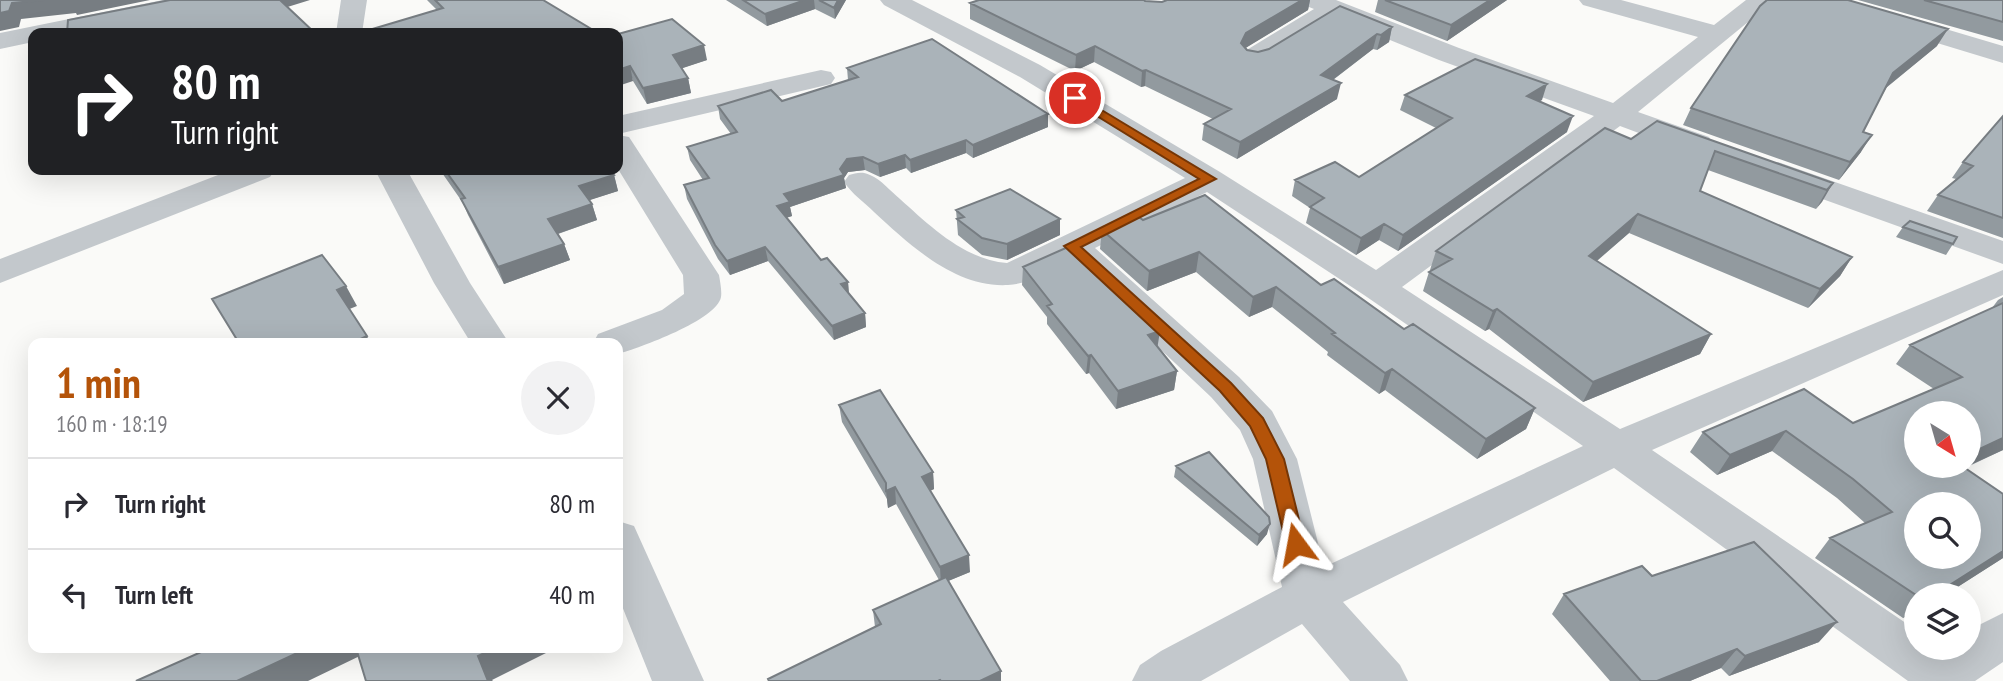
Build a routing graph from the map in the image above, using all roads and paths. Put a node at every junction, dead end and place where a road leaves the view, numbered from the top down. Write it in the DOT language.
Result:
graph roads {
  1 [pos="201,0"];
  2 [pos="354,0"];
  3 [pos="893,0"];
  4 [pos="1592,0"];
  5 [pos="1762,0"];
  6 [pos="1821,0"];
  7 [pos="1324,4"];
  8 [pos="65,28"];
  9 [pos="350,28"];
  10 [pos="1718,34"];
  11 [pos="28,36"];
  12 [pos="0,41"];
  13 [pos="2003,55"];
  14 [pos="1255,57"];
  15 [pos="821,78"];
  16 [pos="1617,114"];
  17 [pos="623,124"];
  18 [pos="623,152"];
  19 [pos="246,175"];
  20 [pos="394,175"];
  21 [pos="1209,179"];
  22 [pos="860,182"];
  23 [pos="1071,246"];
  24 [pos="2003,253"];
  25 [pos="0,272"];
  26 [pos="2003,281"];
  27 [pos="1377,287"];
  28 [pos="487,338"];
  29 [pos="623,339"];
  30 [pos="1617,448"];
  31 [pos="623,551"];
  32 [pos="1308,597"];
  33 [pos="2003,635"];
  34 [pos="1944,678"];
  35 [pos="678,681"];
  36 [pos="1158,681"];
  37 [pos="1381,681"];
  1 -- 8 [label="street"];
  2 -- 9 [label="street"];
  3 -- 21 [label="street"];
  4 -- 10 [label="street"];
  5 -- 10 [label="street"];
  6 -- 13 [label="street"];
  7 -- 14 [label="street"];
  7 -- 16 [label="street"];
  10 -- 16 [label="street"];
  11 -- 12 [label="street"];
  15 -- 17 [label="street"];
  16 -- 24 [label="street"];
  16 -- 27 [label="street"];
  18 -- 29 [label="street"];
  19 -- 25 [label="street"];
  20 -- 28 [label="street"];
  21 -- 23 [label="street"];
  21 -- 27 [label="street"];
  22 -- 23 [label="street"];
  23 -- 32 [label="street"];
  26 -- 30 [label="street"];
  27 -- 30 [label="street"];
  30 -- 32 [label="street"];
  30 -- 34 [label="street"];
  31 -- 35 [label="street"];
  32 -- 36 [label="street"];
  32 -- 37 [label="street"];
  33 -- 34 [label="street"];
}
